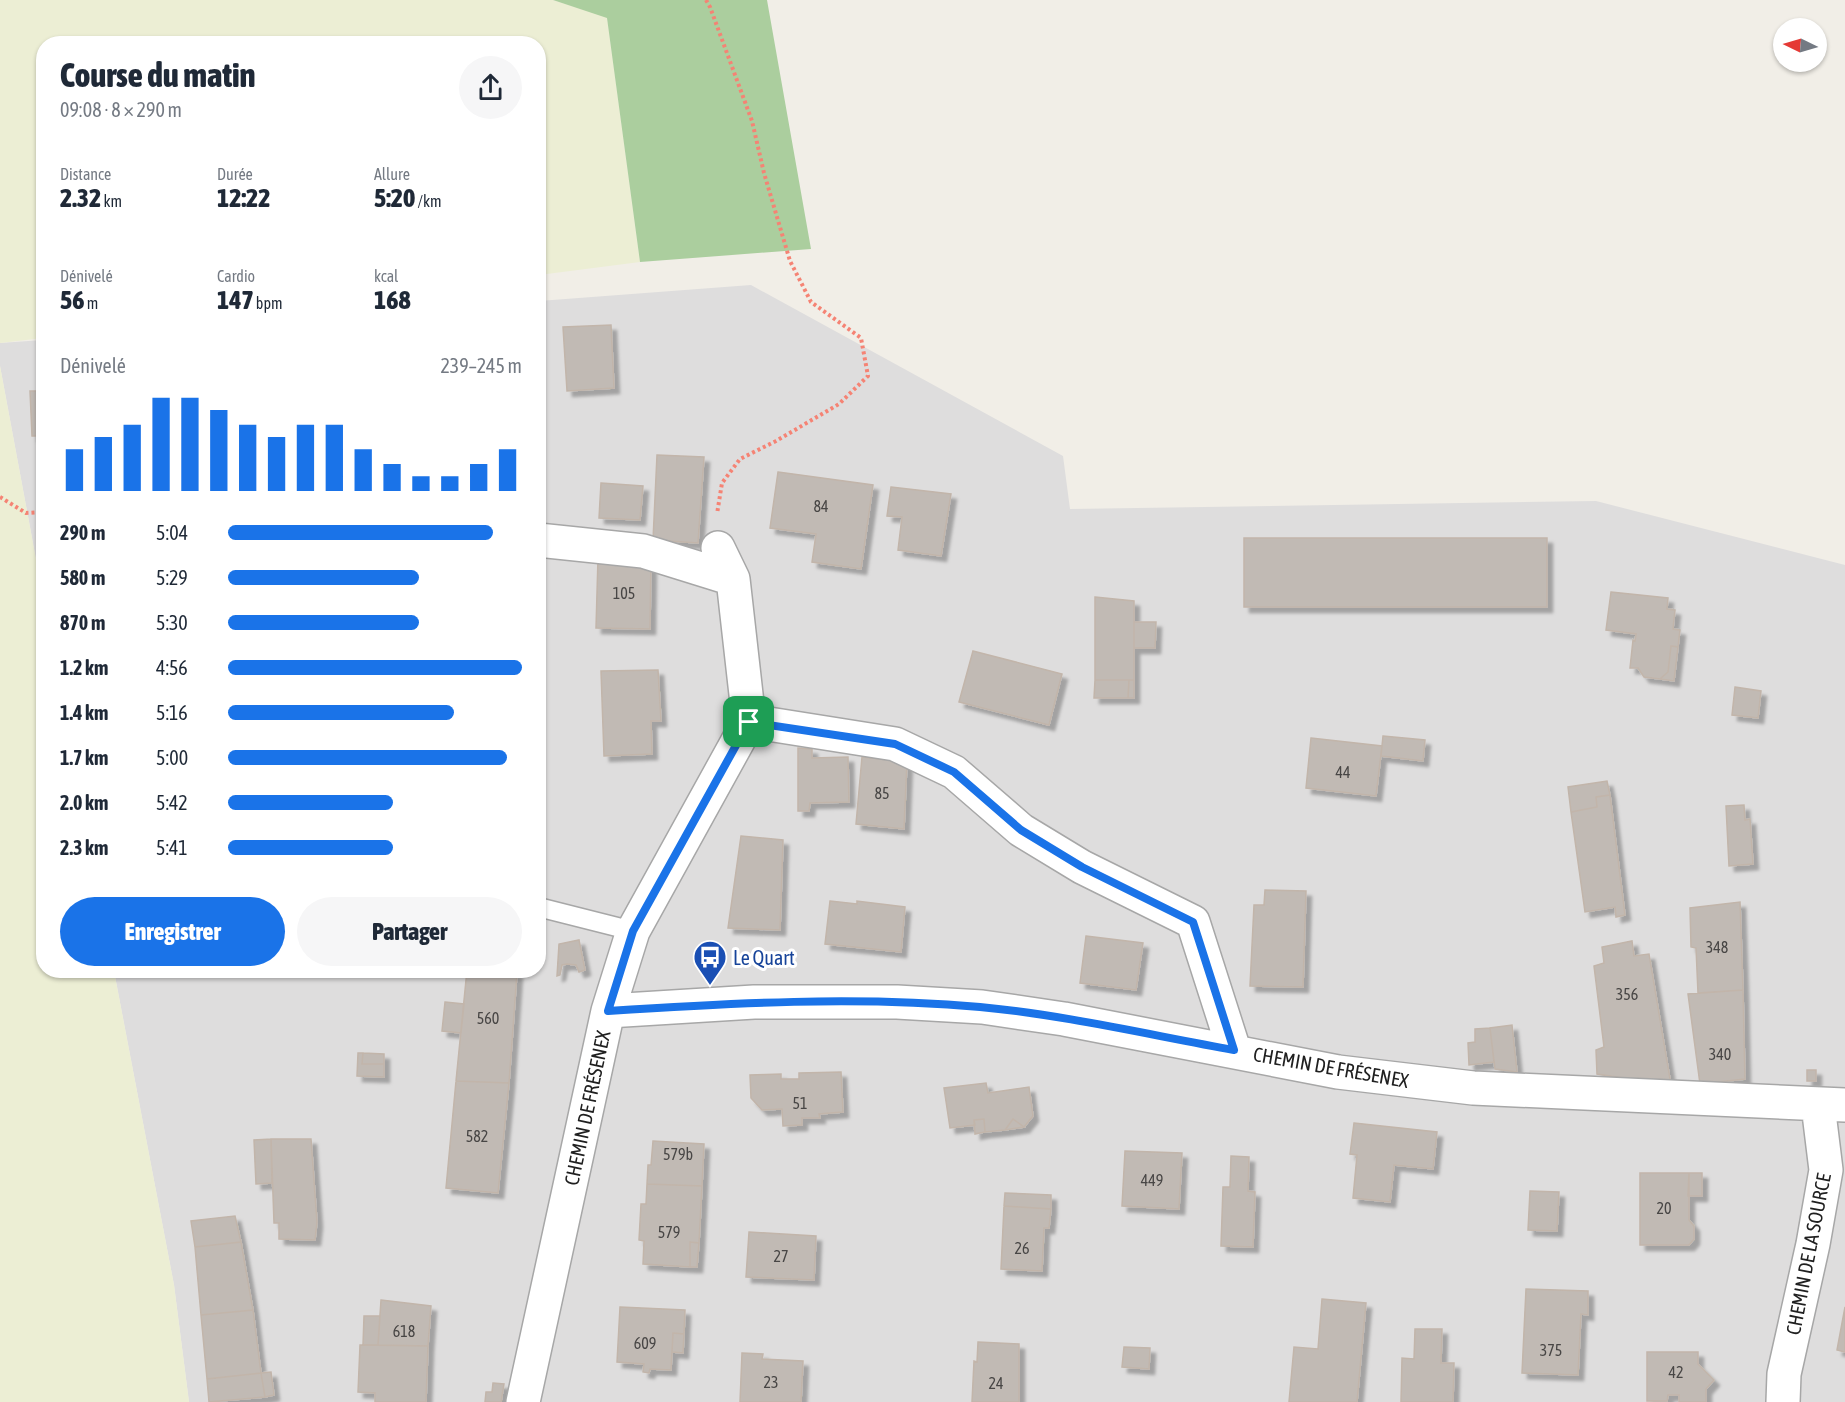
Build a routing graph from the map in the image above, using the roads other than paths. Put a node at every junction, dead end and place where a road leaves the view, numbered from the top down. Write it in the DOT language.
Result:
graph roads {
  1 [pos="546,541"];
  2 [pos="718,548"];
  3 [pos="733,579"];
  4 [pos="749,722"];
  5 [pos="546,909"];
  6 [pos="633,931"];
  7 [pos="608,1011"];
  8 [pos="1234,1050"];
  9 [pos="1832,1105"];
  10 [pos="522,1402"];
  11 [pos="1783,1402"];
  1 -- 3 [label="street"];
  2 -- 3 [label="street"];
  3 -- 4 [label="street"];
  4 -- 6 [label="street"];
  4 -- 8 [label="street"];
  5 -- 6 [label="lane"];
  6 -- 7 [label="street"];
  7 -- 8 [label="street, CHEMIN DE FRÉSENEX"];
  7 -- 10 [label="street, CHEMIN DE FRÉSENEX"];
  8 -- 9 [label="street, CHEMIN DE FRÉSENEX"];
  9 -- 11 [label="street, CHEMIN DE LA SOURCE"];
}
